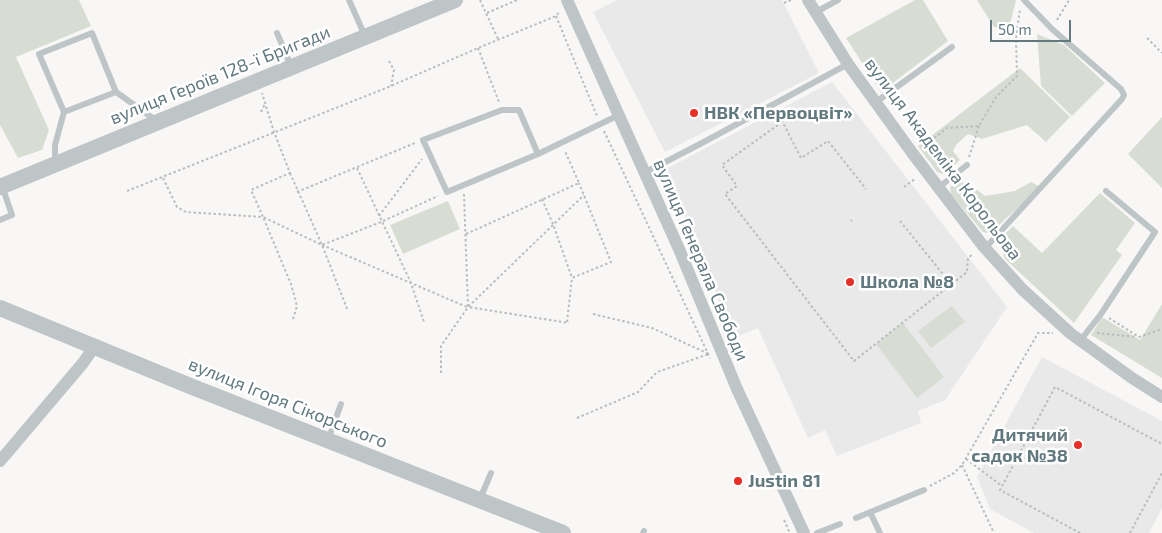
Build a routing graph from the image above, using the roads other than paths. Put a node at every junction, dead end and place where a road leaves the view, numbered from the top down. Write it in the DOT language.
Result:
graph roads {
  1 [pos="349,0"];
  2 [pos="455,0"];
  3 [pos="808,0"];
  4 [pos="838,0"];
  5 [pos="1024,0"];
  6 [pos="568,2"];
  7 [pos="816,12"];
  8 [pos="277,33"];
  9 [pos="366,37"];
  10 [pos="952,47"];
  11 [pos="848,64"];
  12 [pos="291,68"];
  13 [pos="116,92"];
  14 [pos="876,102"];
  15 [pos="64,112"];
  16 [pos="619,115"];
  17 [pos="158,122"];
  18 [pos="538,154"];
  19 [pos="55,164"];
  20 [pos="967,165"];
  21 [pos="644,173"];
  22 [pos="1,187"];
  23 [pos="938,188"];
  24 [pos="1106,191"];
  25 [pos="0,220"];
  26 [pos="984,247"];
  27 [pos="0,308"];
  28 [pos="1084,337"];
  29 [pos="94,347"];
  30 [pos="1162,396"];
  31 [pos="341,404"];
  32 [pos="328,440"];
  33 [pos="0,461"];
  34 [pos="491,473"];
  35 [pos="924,490"];
  36 [pos="480,500"];
  37 [pos="870,512"];
  38 [pos="856,518"];
  39 [pos="840,524"];
  40 [pos="563,533"];
  41 [pos="804,533"];
  42 [pos="817,533"];
  43 [pos="880,533"];
  1 -- 9 [label="lane"];
  2 -- 9 [label="street, вулиця Героїв 128-ї Бригади"];
  3 -- 7 [label="street, вулиця Академіка Корольова"];
  4 -- 7 [label="lane"];
  5 -- 26 [label="lane"];
  6 -- 16 [label="street, вулиця Генерала Свободи"];
  7 -- 11 [label="street, вулиця Академіка Корольова"];
  8 -- 12 [label="lane"];
  9 -- 12 [label="street, вулиця Героїв 128-ї Бригади"];
  10 -- 14 [label="lane"];
  11 -- 14 [label="street, вулиця Академіка Корольова"];
  11 -- 21 [label="lane"];
  12 -- 17 [label="street, вулиця Героїв 128-ї Бригади"];
  13 -- 15 [label="lane"];
  13 -- 15 [label="lane"];
  13 -- 17 [label="lane"];
  14 -- 23 [label="street, вулиця Академіка Корольова"];
  15 -- 19 [label="lane"];
  16 -- 18 [label="lane"];
  16 -- 21 [label="street, вулиця Генерала Свободи"];
  17 -- 19 [label="street, вулиця Героїв 128-ї Бригади"];
  18 -- 18 [label="lane"];
  19 -- 22 [label="street, вулиця Героїв 128-ї Бригади"];
  20 -- 23 [label="lane"];
  21 -- 41 [label="street, вулиця Генерала Свободи"];
  22 -- 25 [label="lane"];
  23 -- 26 [label="street, вулиця Академіка Корольова"];
  24 -- 28 [label="lane"];
  26 -- 28 [label="street, вулиця Академіка Корольова"];
  27 -- 29 [label="street, вулиця Ігоря Сікорського"];
  28 -- 30 [label="street, вулиця Академіка Корольова"];
  29 -- 32 [label="street, вулиця Ігоря Сікорського"];
  29 -- 33 [label="street"];
  31 -- 32 [label="lane"];
  32 -- 36 [label="street, вулиця Ігоря Сікорського"];
  34 -- 36 [label="lane"];
  35 -- 37 [label="lane"];
  36 -- 40 [label="street, вулиця Ігоря Сікорського"];
  37 -- 38 [label="lane"];
  37 -- 43 [label="lane"];
  39 -- 42 [label="lane"];
}
